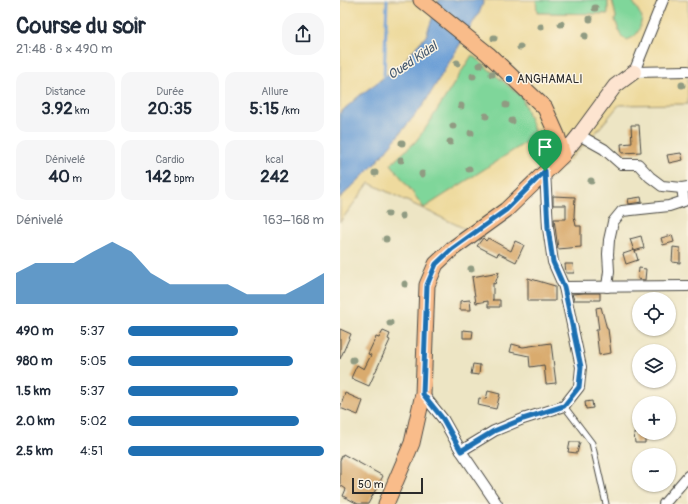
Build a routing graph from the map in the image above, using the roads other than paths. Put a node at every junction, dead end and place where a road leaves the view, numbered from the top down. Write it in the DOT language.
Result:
graph roads {
  1 [pos="421,0"];
  2 [pos="663,0"];
  3 [pos="688,71"];
  4 [pos="634,72"];
  5 [pos="579,135"];
  6 [pos="562,154"];
  7 [pos="545,171"];
  8 [pos="685,187"];
  9 [pos="688,286"];
  10 [pos="564,287"];
  11 [pos="608,287"];
  12 [pos="423,394"];
  13 [pos="564,406"];
  14 [pos="461,451"];
  15 [pos="688,476"];
  16 [pos="386,504"];
  17 [pos="497,504"];
  18 [pos="606,504"];
  19 [pos="664,504"];
  1 -- 6 [label="main road"];
  2 -- 4 [label="street"];
  3 -- 4 [label="street"];
  4 -- 5 [label="street"];
  5 -- 6 [label="street"];
  5 -- 8 [label="street"];
  6 -- 7 [label="main road"];
  7 -- 10 [label="street"];
  7 -- 12 [label="main road"];
  8 -- 11 [label="street"];
  9 -- 11 [label="street"];
  10 -- 11 [label="street"];
  10 -- 13 [label="street"];
  12 -- 14 [label="street"];
  12 -- 16 [label="main road"];
  13 -- 14 [label="street"];
  13 -- 18 [label="lane"];
  14 -- 17 [label="street"];
  15 -- 19 [label="street"];
}
